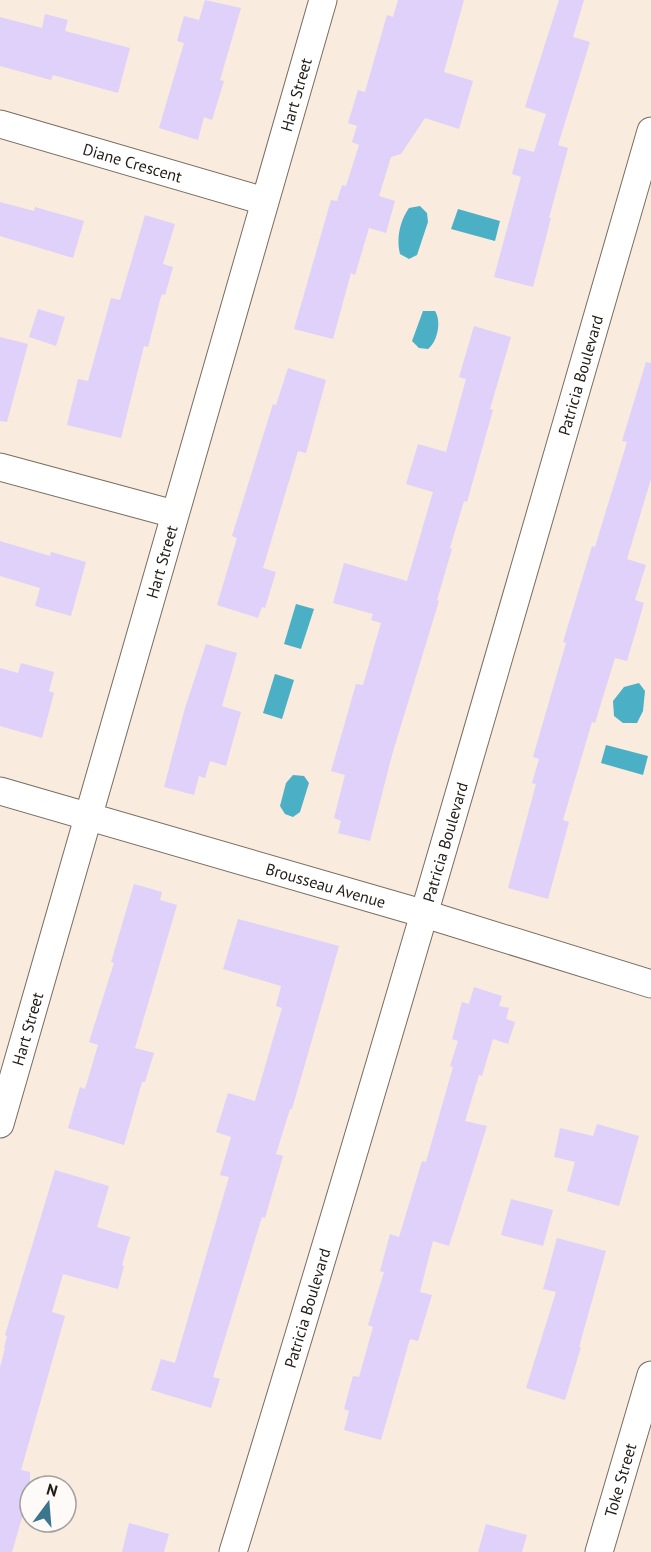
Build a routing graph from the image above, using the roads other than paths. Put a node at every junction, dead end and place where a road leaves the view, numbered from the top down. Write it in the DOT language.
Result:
graph roads {
  1 [pos="323,0"];
  2 [pos="0,124"];
  3 [pos="651,130"];
  4 [pos="264,201"];
  5 [pos="0,467"];
  6 [pos="174,514"];
  7 [pos="0,791"];
  8 [pos="88,816"];
  9 [pos="425,914"];
  10 [pos="651,984"];
  11 [pos="0,1124"];
  12 [pos="651,1375"];
  13 [pos="232,1552"];
  14 [pos="599,1552"];
  1 -- 4 [label="street, Hart Street"];
  2 -- 4 [label="street, Diane Crescent"];
  3 -- 9 [label="street, Patricia Boulevard"];
  4 -- 6 [label="street, Hart Street"];
  5 -- 6 [label="street"];
  6 -- 8 [label="street, Hart Street"];
  7 -- 8 [label="street, Brousseau Avenue"];
  8 -- 9 [label="street, Brousseau Avenue"];
  8 -- 11 [label="street, Hart Street"];
  9 -- 10 [label="street, Brousseau Avenue"];
  9 -- 13 [label="street, Patricia Boulevard"];
  12 -- 14 [label="street, Toke Street"];
}
